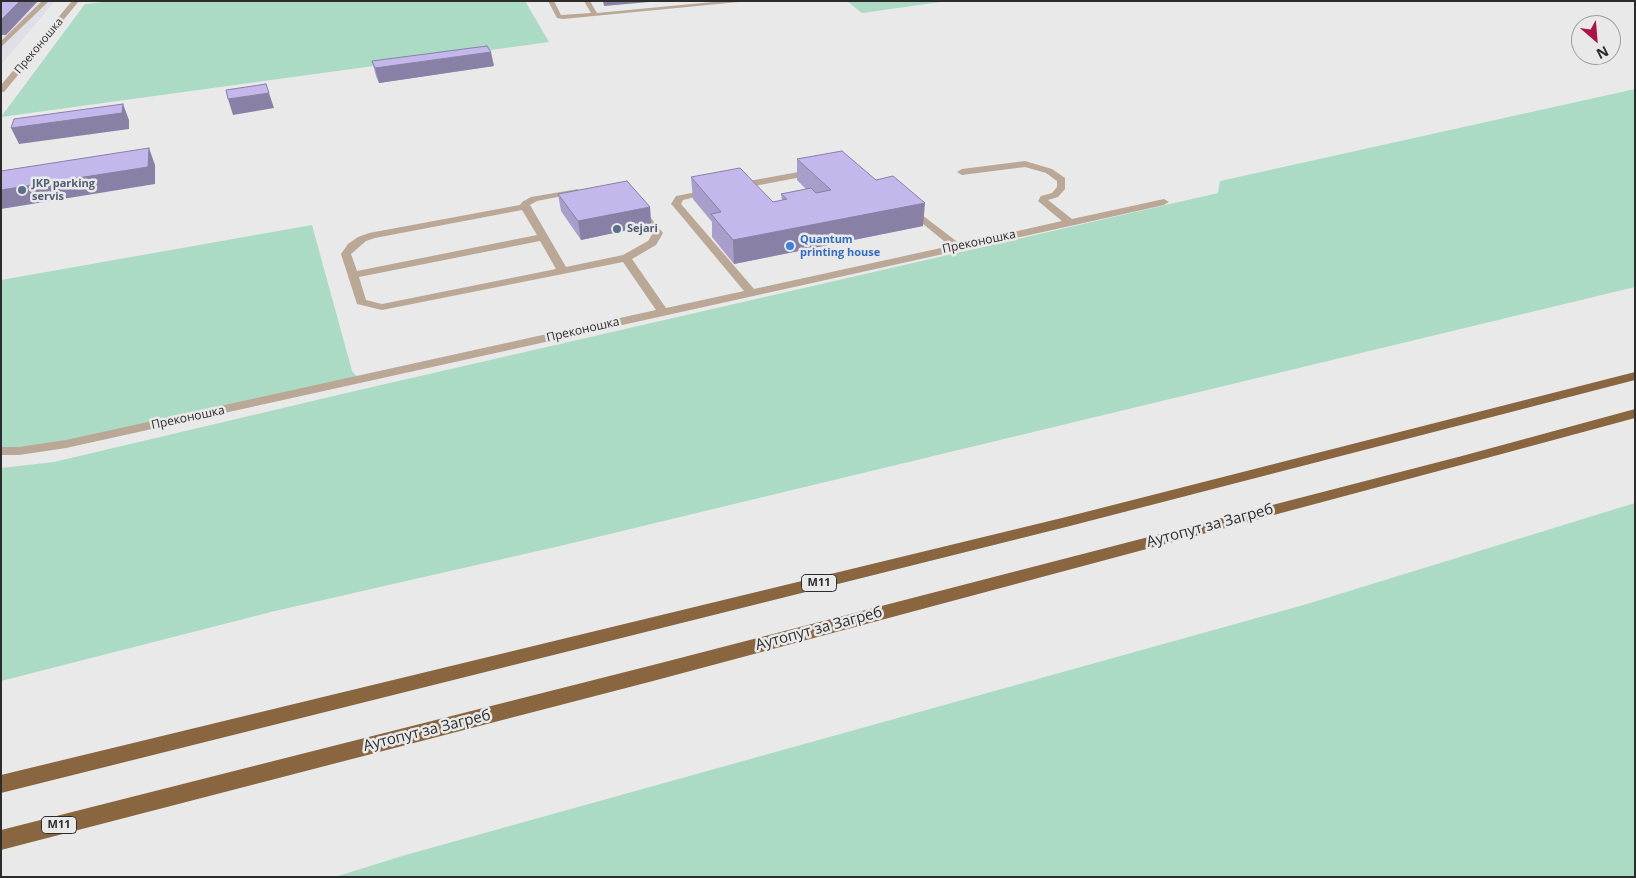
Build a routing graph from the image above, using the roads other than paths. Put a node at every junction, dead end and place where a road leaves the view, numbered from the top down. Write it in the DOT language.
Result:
graph roads {
  1 [pos="46,1"];
  2 [pos="76,1"];
  3 [pos="551,1"];
  4 [pos="587,1"];
  5 [pos="746,1"];
  6 [pos="595,15"];
  7 [pos="2,43"];
  8 [pos="1,90"];
  9 [pos="828,170"];
  10 [pos="962,172"];
  11 [pos="582,190"];
  12 [pos="900,200"];
  13 [pos="1164,202"];
  14 [pos="635,203"];
  15 [pos="524,207"];
  16 [pos="1070,222"];
  17 [pos="543,237"];
  18 [pos="956,247"];
  19 [pos="626,258"];
  20 [pos="563,271"];
  21 [pos="353,275"];
  22 [pos="751,292"];
  23 [pos="663,312"];
  24 [pos="1635,376"];
  25 [pos="1635,413"];
  26 [pos="1,451"];
  27 [pos="1,784"];
  28 [pos="1,840"];
  1 -- 7 [label="lane"];
  2 -- 8 [label="lane, Преконошка"];
  3 -- 6 [label="lane"];
  4 -- 6 [label="lane"];
  5 -- 6 [label="lane"];
  9 -- 22 [label="lane"];
  10 -- 16 [label="lane"];
  11 -- 15 [label="lane"];
  12 -- 18 [label="lane"];
  13 -- 16 [label="lane, Преконошка"];
  14 -- 19 [label="lane"];
  15 -- 17 [label="lane"];
  15 -- 21 [label="lane"];
  16 -- 18 [label="lane, Преконошка"];
  17 -- 20 [label="lane"];
  17 -- 21 [label="lane"];
  18 -- 22 [label="lane, Преконошка"];
  19 -- 20 [label="lane"];
  19 -- 23 [label="lane"];
  20 -- 21 [label="lane"];
  22 -- 23 [label="lane, Преконошка"];
  23 -- 26 [label="lane, Преконошка"];
  24 -- 27 [label="highway, M11"];
  25 -- 28 [label="highway, Аутопут за Загреб / M11"];
}
